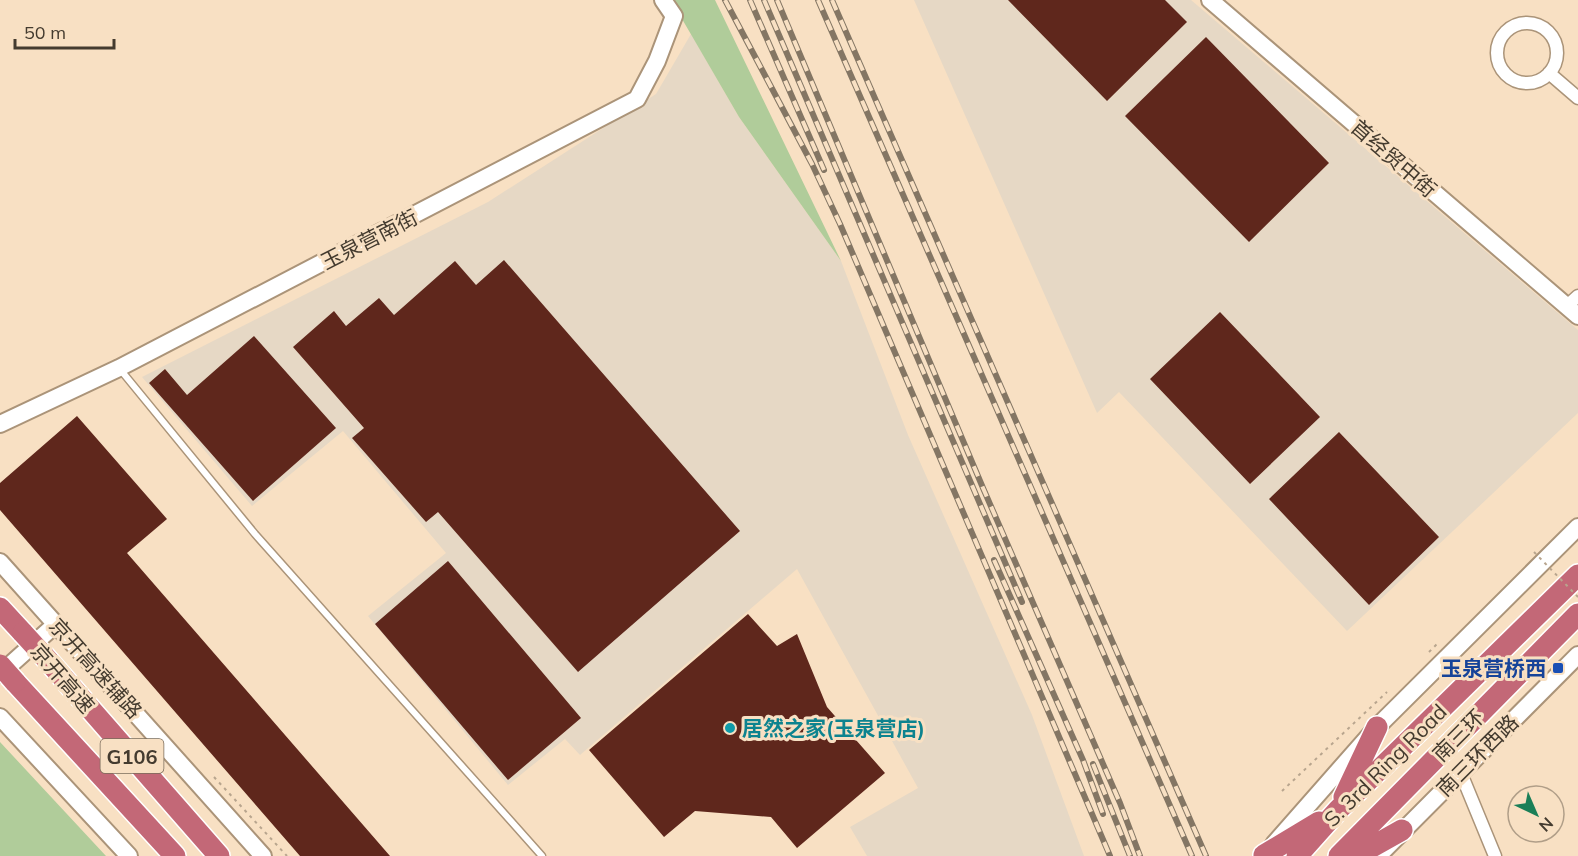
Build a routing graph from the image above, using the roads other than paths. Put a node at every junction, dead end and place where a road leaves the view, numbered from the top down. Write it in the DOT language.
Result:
graph roads {
  1 [pos="663,0"];
  2 [pos="1210,0"];
  3 [pos="1549,73"];
  4 [pos="1578,98"];
  5 [pos="1574,306"];
  6 [pos="119,368"];
  7 [pos="0,424"];
  8 [pos="1578,527"];
  9 [pos="0,562"];
  10 [pos="1578,575"];
  11 [pos="0,608"];
  12 [pos="1578,614"];
  13 [pos="56,624"];
  14 [pos="1578,655"];
  15 [pos="0,665"];
  16 [pos="8,678"];
  17 [pos="0,717"];
  18 [pos="1377,727"];
  19 [pos="1460,771"];
  20 [pos="1338,810"];
  21 [pos="1402,830"];
  22 [pos="129,856"];
  23 [pos="175,856"];
  24 [pos="219,856"];
  25 [pos="263,856"];
  26 [pos="542,856"];
  27 [pos="1264,856"];
  28 [pos="1297,856"];
  29 [pos="1339,856"];
  30 [pos="1356,856"];
  31 [pos="1378,856"];
  32 [pos="1496,856"];
  1 -- 6 [label="street, 玉泉营南街"];
  2 -- 5 [label="street, 首经贸中街"];
  3 -- 3 [label="street"];
  3 -- 4 [label="street"];
  6 -- 7 [label="street, 玉泉营南街"];
  6 -- 26 [label="lane"];
  8 -- 18 [label="street"];
  9 -- 13 [label="street, 京开高速辅路"];
  10 -- 20 [label="highway, S. 3rd Ring Road"];
  11 -- 24 [label="highway, 京开高速 / G106, bridge"];
  12 -- 29 [label="highway, 南三环"];
  13 -- 16 [label="street"];
  13 -- 25 [label="street, 京开高速辅路"];
  14 -- 19 [label="street, 南三环西路"];
  15 -- 16 [label="highway, 京开高速 / G106, bridge"];
  16 -- 23 [label="highway, 京开高速 / G106"];
  17 -- 22 [label="street"];
  18 -- 20 [label="highway"];
  18 -- 27 [label="street"];
  19 -- 21 [label="street, 南三环西路"];
  19 -- 32 [label="street"];
  20 -- 27 [label="highway"];
  20 -- 28 [label="highway, S. 3rd Ring Road"];
  21 -- 30 [label="highway"];
  21 -- 31 [label="street, 南三环西路"];
}
